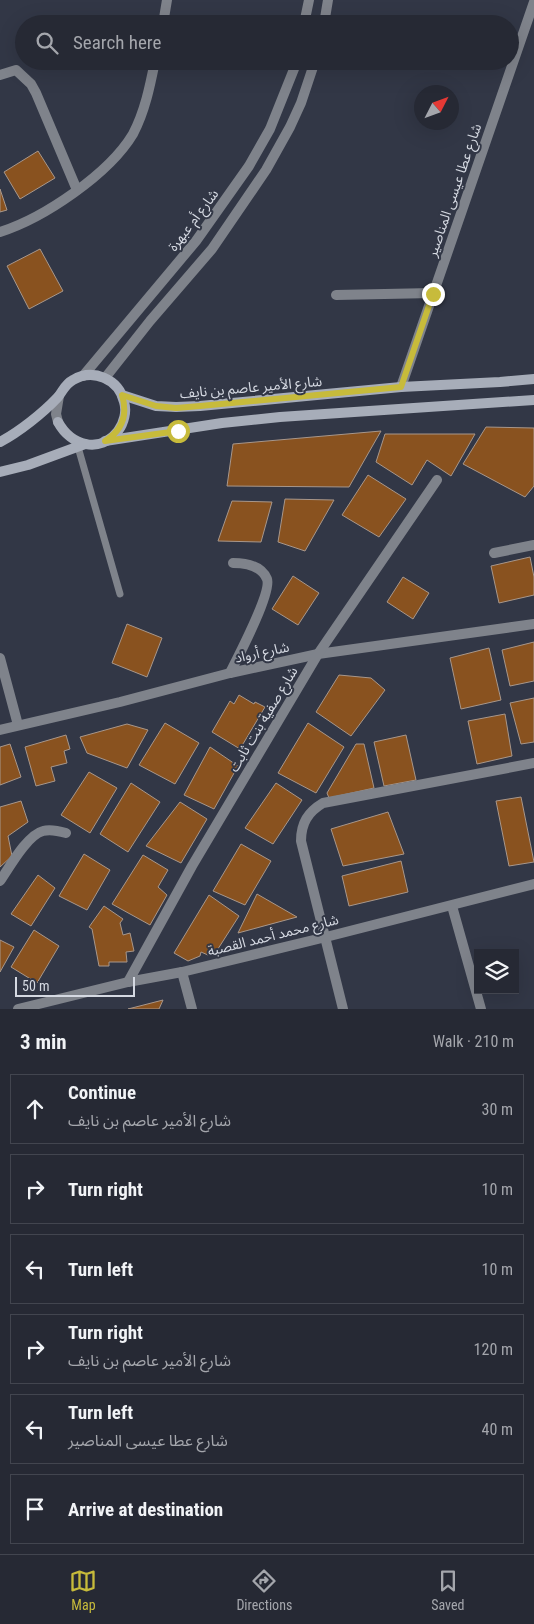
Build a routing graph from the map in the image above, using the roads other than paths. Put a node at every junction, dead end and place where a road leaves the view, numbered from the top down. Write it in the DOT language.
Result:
graph roads {
  1 [pos="167,0"];
  2 [pos="309,0"];
  3 [pos="328,0"];
  4 [pos="534,2"];
  5 [pos="164,15"];
  6 [pos="306,15"];
  7 [pos="326,15"];
  8 [pos="519,45"];
  9 [pos="154,70"];
  10 [pos="293,70"];
  11 [pos="311,70"];
  12 [pos="510,70"];
  13 [pos="0,75"];
  14 [pos="77,190"];
  15 [pos="0,232"];
  16 [pos="433,294"];
  17 [pos="336,295"];
  18 [pos="83,376"];
  19 [pos="105,378"];
  20 [pos="534,378"];
  21 [pos="401,387"];
  22 [pos="122,395"];
  23 [pos="59,396"];
  24 [pos="534,400"];
  25 [pos="58,422"];
  26 [pos="105,441"];
  27 [pos="0,442"];
  28 [pos="81,446"];
  29 [pos="0,472"];
  30 [pos="438,480"];
  31 [pos="534,545"];
  32 [pos="494,553"];
  33 [pos="233,563"];
  34 [pos="120,594"];
  35 [pos="534,624"];
  36 [pos="318,654"];
  37 [pos="0,658"];
  38 [pos="230,673"];
  39 [pos="18,725"];
  40 [pos="0,730"];
  41 [pos="534,763"];
  42 [pos="66,833"];
  43 [pos="0,881"];
  44 [pos="534,884"];
  45 [pos="452,906"];
  46 [pos="326,937"];
  47 [pos="182,972"];
  48 [pos="128,982"];
  49 [pos="38,1006"];
  50 [pos="18,1009"];
  51 [pos="192,1009"];
  52 [pos="343,1009"];
  53 [pos="480,1009"];
  1 -- 5 [label="street"];
  2 -- 6 [label="street"];
  3 -- 7 [label="street"];
  4 -- 8 [label="street, شارع عطا عيسى المناصير"];
  9 -- 14 [label="street"];
  10 -- 18 [label="street, شارع أم عبهرة"];
  11 -- 19 [label="street"];
  12 -- 16 [label="street, شارع عطا عيسى المناصير"];
  13 -- 14 [label="street"];
  14 -- 15 [label="street"];
  16 -- 17 [label="street"];
  16 -- 21 [label="street, شارع عطا عيسى المناصير"];
  18 -- 19 [label="main road"];
  18 -- 23 [label="main road"];
  19 -- 22 [label="main road"];
  20 -- 21 [label="main road, شارع الأمير عاصم بن نايف"];
  21 -- 22 [label="main road, شارع الأمير عاصم بن نايف"];
  22 -- 26 [label="main road"];
  23 -- 25 [label="street"];
  23 -- 27 [label="main road"];
  24 -- 26 [label="main road"];
  25 -- 28 [label="main road"];
  26 -- 28 [label="main road"];
  28 -- 29 [label="main road"];
  28 -- 34 [label="lane"];
  30 -- 36 [label="street, شارع صفية بنت ثابت"];
  31 -- 32 [label="street"];
  33 -- 38 [label="street"];
  35 -- 36 [label="street, شارع أرواد"];
  36 -- 38 [label="street, شارع أرواد"];
  36 -- 48 [label="street, شارع صفية بنت ثابت"];
  37 -- 39 [label="street"];
  38 -- 39 [label="street, شارع أرواد"];
  39 -- 40 [label="street, شارع أرواد"];
  41 -- 46 [label="street"];
  42 -- 43 [label="street"];
  44 -- 45 [label="street, شارع محمد أحمد القصبة"];
  45 -- 46 [label="street, شارع محمد أحمد القصبة"];
  45 -- 53 [label="street"];
  46 -- 47 [label="street, شارع محمد أحمد القصبة"];
  46 -- 52 [label="street"];
  47 -- 48 [label="street, شارع محمد أحمد القصبة"];
  47 -- 51 [label="street"];
  48 -- 49 [label="street, شارع محمد أحمد القصبة"];
  49 -- 50 [label="street, شارع محمد أحمد القصبة"];
}
